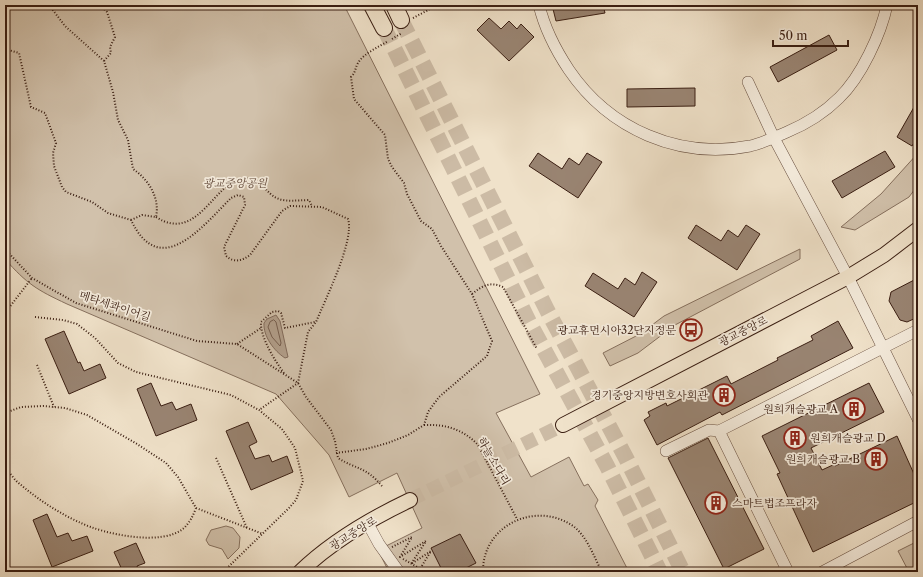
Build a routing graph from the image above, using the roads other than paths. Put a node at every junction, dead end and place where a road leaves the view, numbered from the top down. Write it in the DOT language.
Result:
graph roads {
  1 [pos="372,5"];
  2 [pos="394,5"];
  3 [pos="539,5"];
  4 [pos="888,5"];
  5 [pos="404,24"];
  6 [pos="384,28"];
  7 [pos="748,82"];
  8 [pos="774,138"];
  9 [pos="918,229"];
  10 [pos="848,277"];
  11 [pos="918,330"];
  12 [pos="882,348"];
  13 [pos="918,419"];
  14 [pos="563,425"];
  15 [pos="719,432"];
  16 [pos="666,451"];
  17 [pos="410,500"];
  18 [pos="918,521"];
  19 [pos="367,522"];
  20 [pos="300,572"];
  21 [pos="399,572"];
  22 [pos="788,572"];
  23 [pos="822,572"];
  1 -- 6 [label="highway"];
  2 -- 5 [label="highway"];
  3 -- 8 [label="street"];
  4 -- 8 [label="street"];
  7 -- 8 [label="street"];
  8 -- 10 [label="street"];
  9 -- 10 [label="main road, 광교중앙로"];
  10 -- 12 [label="street"];
  10 -- 14 [label="main road, 광교중앙로"];
  11 -- 12 [label="street"];
  12 -- 13 [label="street"];
  12 -- 15 [label="street"];
  15 -- 16 [label="street"];
  15 -- 22 [label="street"];
  17 -- 19 [label="main road, 광교중앙로"];
  18 -- 23 [label="street"];
  19 -- 20 [label="main road, 광교중앙로"];
  19 -- 21 [label="street"];
}
